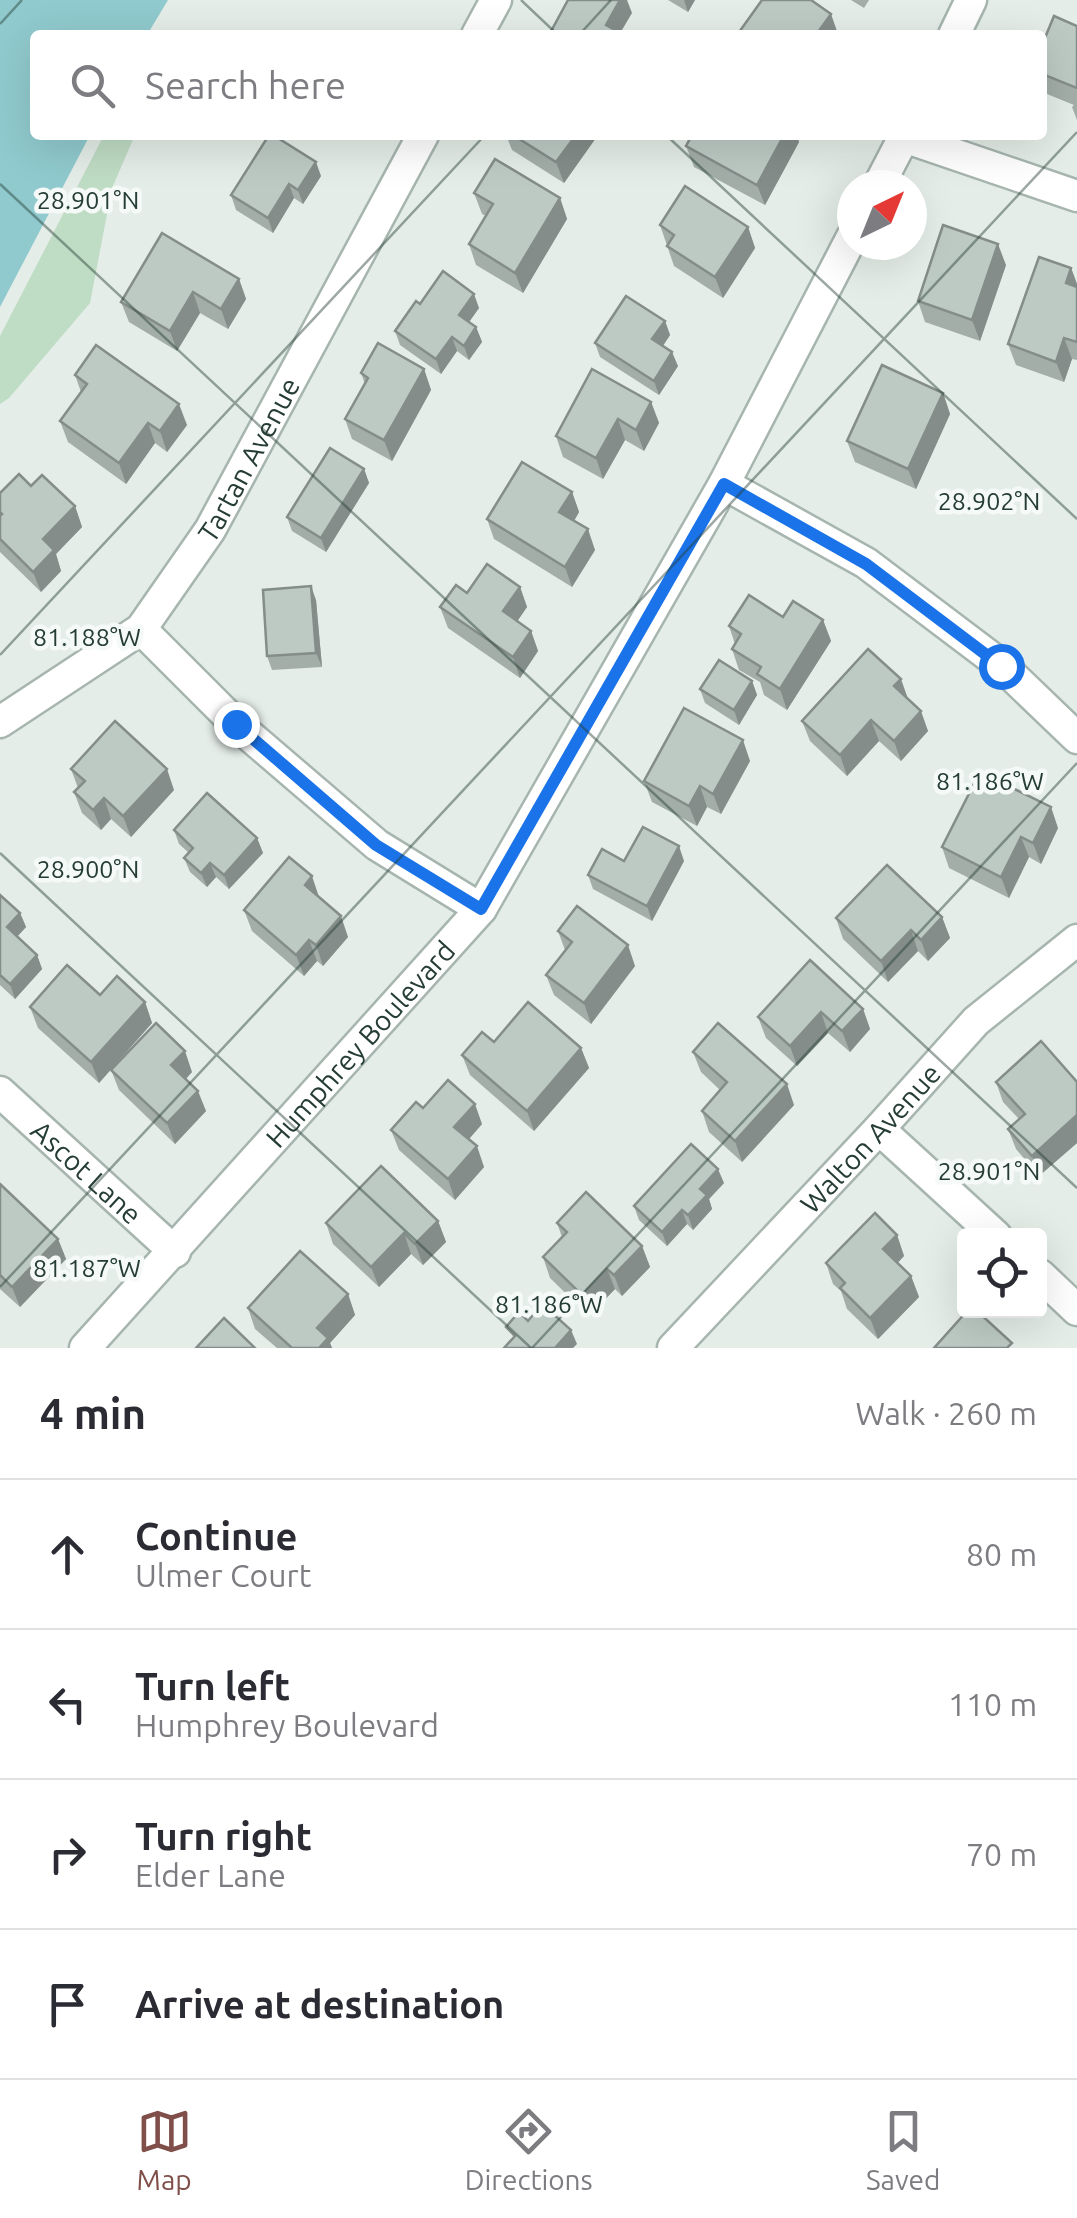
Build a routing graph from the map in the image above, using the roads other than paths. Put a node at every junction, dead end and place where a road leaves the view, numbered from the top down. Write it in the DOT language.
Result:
graph roads {
  1 [pos="496,0"];
  2 [pos="971,0"];
  3 [pos="480,30"];
  4 [pos="956,30"];
  5 [pos="420,140"];
  6 [pos="902,140"];
  7 [pos="916,140"];
  8 [pos="887,170"];
  9 [pos="1077,196"];
  10 [pos="840,260"];
  11 [pos="724,484"];
  12 [pos="140,629"];
  13 [pos="0,722"];
  14 [pos="1077,738"];
  15 [pos="481,909"];
  16 [pos="1077,940"];
  17 [pos="0,1092"];
  18 [pos="880,1129"];
  19 [pos="987,1228"];
  20 [pos="175,1252"];
  21 [pos="1047,1282"];
  22 [pos="1077,1310"];
  23 [pos="85,1348"];
  24 [pos="673,1348"];
  1 -- 3 [label="street"];
  2 -- 4 [label="street"];
  5 -- 12 [label="street, Tartan Avenue"];
  6 -- 8 [label="street"];
  7 -- 9 [label="street"];
  10 -- 11 [label="street, Humphrey Boulevard"];
  11 -- 14 [label="street"];
  11 -- 15 [label="street, Humphrey Boulevard"];
  12 -- 13 [label="street, Tartan Avenue"];
  12 -- 15 [label="street"];
  15 -- 20 [label="street, Humphrey Boulevard"];
  16 -- 18 [label="street, Walton Avenue"];
  17 -- 20 [label="street, Ascot Lane"];
  18 -- 19 [label="street"];
  18 -- 24 [label="street, Walton Avenue"];
  20 -- 23 [label="street, Humphrey Boulevard"];
  21 -- 22 [label="street"];
}
